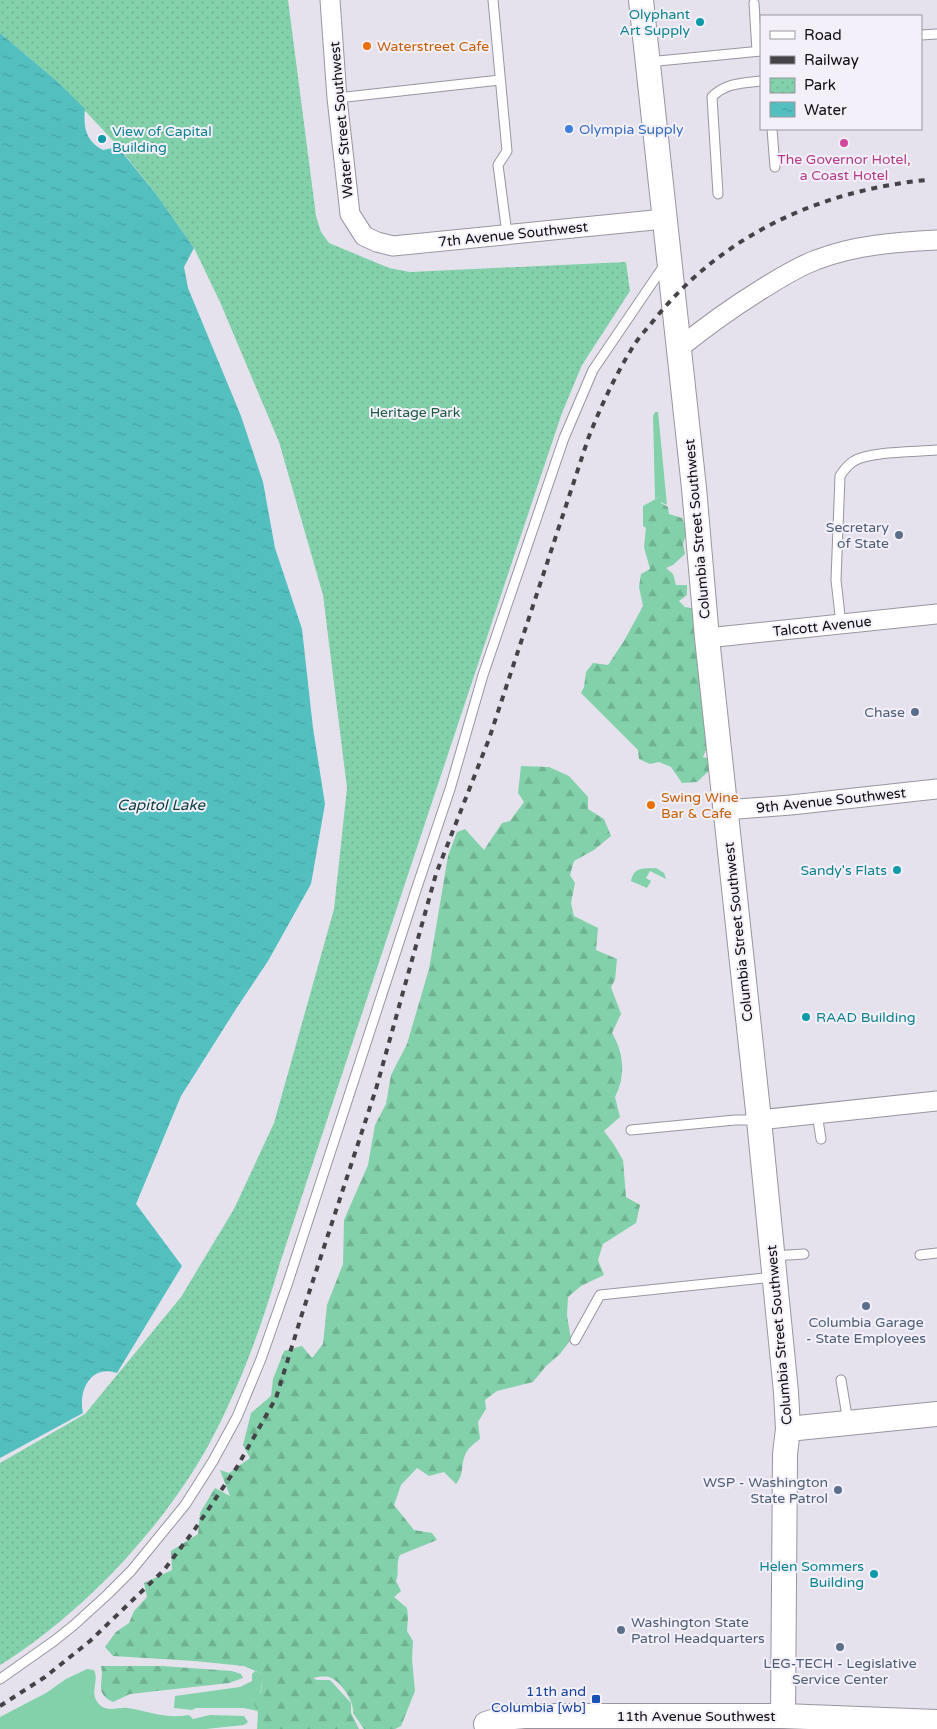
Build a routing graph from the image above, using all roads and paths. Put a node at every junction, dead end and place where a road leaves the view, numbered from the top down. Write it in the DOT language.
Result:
graph roads {
  1 [pos="330,0"];
  2 [pos="493,0"];
  3 [pos="641,0"];
  4 [pos="754,3"];
  5 [pos="937,34"];
  6 [pos="922,35"];
  7 [pos="759,51"];
  8 [pos="648,62"];
  9 [pos="500,80"];
  10 [pos="760,81"];
  11 [pos="337,98"];
  12 [pos="772,130"];
  13 [pos="775,167"];
  14 [pos="718,194"];
  15 [pos="664,220"];
  16 [pos="507,234"];
  17 [pos="364,236"];
  18 [pos="937,240"];
  19 [pos="669,260"];
  20 [pos="678,349"];
  21 [pos="937,450"];
  22 [pos="937,614"];
  23 [pos="841,624"];
  24 [pos="707,638"];
  25 [pos="937,789"];
  26 [pos="724,810"];
  27 [pos="937,1101"];
  28 [pos="817,1114"];
  29 [pos="759,1120"];
  30 [pos="631,1130"];
  31 [pos="821,1139"];
  32 [pos="937,1253"];
  33 [pos="804,1254"];
  34 [pos="920,1255"];
  35 [pos="773,1266"];
  36 [pos="575,1340"];
  37 [pos="842,1380"];
  38 [pos="937,1414"];
  39 [pos="848,1423"];
  40 [pos="788,1429"];
  41 [pos="0,1679"];
  42 [pos="783,1716"];
  43 [pos="937,1722"];
  44 [pos="486,1726"];
  1 -- 11 [label="street, Water Street Southwest"];
  2 -- 9 [label="lane"];
  3 -- 8 [label="street, Columbia Street Southwest"];
  4 -- 7 [label="lane"];
  5 -- 6 [label="lane"];
  7 -- 8 [label="lane"];
  8 -- 15 [label="street, Columbia Street Southwest"];
  9 -- 11 [label="lane"];
  9 -- 16 [label="lane"];
  10 -- 14 [label="lane"];
  11 -- 17 [label="street, Water Street Southwest"];
  12 -- 13 [label="lane"];
  15 -- 16 [label="street, 7th Avenue Southwest"];
  15 -- 19 [label="street, Columbia Street Southwest"];
  16 -- 17 [label="street, 7th Avenue Southwest"];
  18 -- 20 [label="street"];
  19 -- 20 [label="street, Columbia Street Southwest"];
  19 -- 41 [label="lane"];
  20 -- 24 [label="street, Columbia Street Southwest"];
  21 -- 23 [label="lane"];
  22 -- 23 [label="street, Talcott Avenue"];
  23 -- 24 [label="street, Talcott Avenue"];
  24 -- 26 [label="street, Columbia Street Southwest"];
  25 -- 26 [label="street, 9th Avenue Southwest"];
  26 -- 29 [label="street, Columbia Street Southwest"];
  27 -- 28 [label="street"];
  28 -- 29 [label="street"];
  28 -- 31 [label="lane"];
  29 -- 30 [label="lane"];
  29 -- 35 [label="street, Columbia Street Southwest"];
  32 -- 34 [label="lane"];
  33 -- 35 [label="lane"];
  35 -- 36 [label="lane"];
  35 -- 40 [label="street, Columbia Street Southwest"];
  37 -- 39 [label="lane"];
  38 -- 39 [label="street"];
  39 -- 40 [label="street"];
  40 -- 42 [label="street, Columbia Street Southwest"];
  42 -- 43 [label="street, 11th Avenue Southwest"];
  42 -- 44 [label="street, 11th Avenue Southwest"];
}
